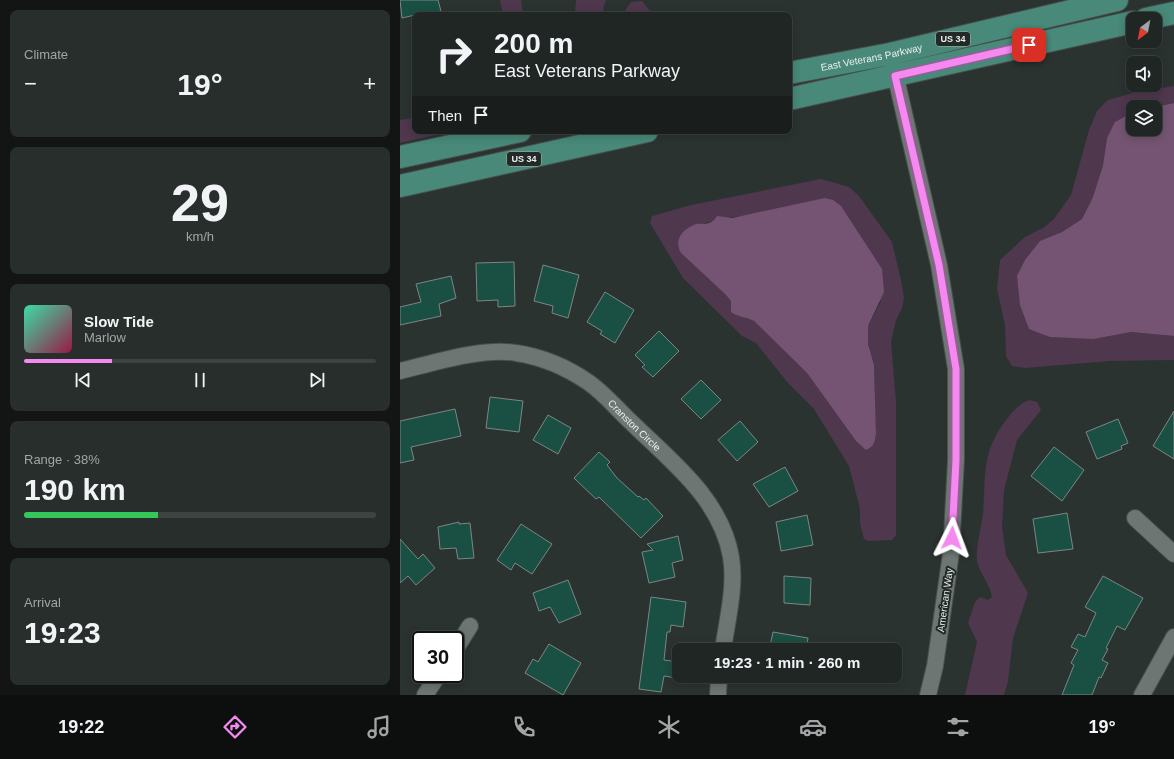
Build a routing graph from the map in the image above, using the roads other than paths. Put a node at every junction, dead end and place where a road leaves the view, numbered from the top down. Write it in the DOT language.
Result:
graph roads {
  1 [pos="1117,0"];
  2 [pos="1174,13"];
  3 [pos="1162,16"];
  4 [pos="1126,24"];
  5 [pos="890,54"];
  6 [pos="792,72"];
  7 [pos="895,76"];
  8 [pos="792,98"];
  9 [pos="506,134"];
  10 [pos="634,134"];
  11 [pos="400,157"];
  12 [pos="400,186"];
  13 [pos="400,371"];
  14 [pos="1136,518"];
  15 [pos="1174,554"];
  16 [pos="470,626"];
  17 [pos="464,636"];
  18 [pos="1174,637"];
  19 [pos="724,643"];
  20 [pos="433,683"];
  21 [pos="719,683"];
  22 [pos="425,695"];
  23 [pos="718,695"];
  24 [pos="928,695"];
  25 [pos="1142,695"];
  1 -- 5 [label="main road, East Veterans Parkway / US 34"];
  2 -- 3 [label="main road"];
  4 -- 7 [label="main road, US 34"];
  5 -- 6 [label="main road, East Veterans Parkway / US 34"];
  5 -- 7 [label="street, American Way"];
  7 -- 8 [label="main road, US 34"];
  7 -- 24 [label="street, American Way"];
  9 -- 11 [label="main road"];
  10 -- 12 [label="main road, US 34"];
  13 -- 19 [label="street, Cranston Circle"];
  14 -- 15 [label="street"];
  16 -- 17 [label="street"];
  18 -- 25 [label="street"];
  20 -- 22 [label="street"];
  21 -- 23 [label="street"];
}
